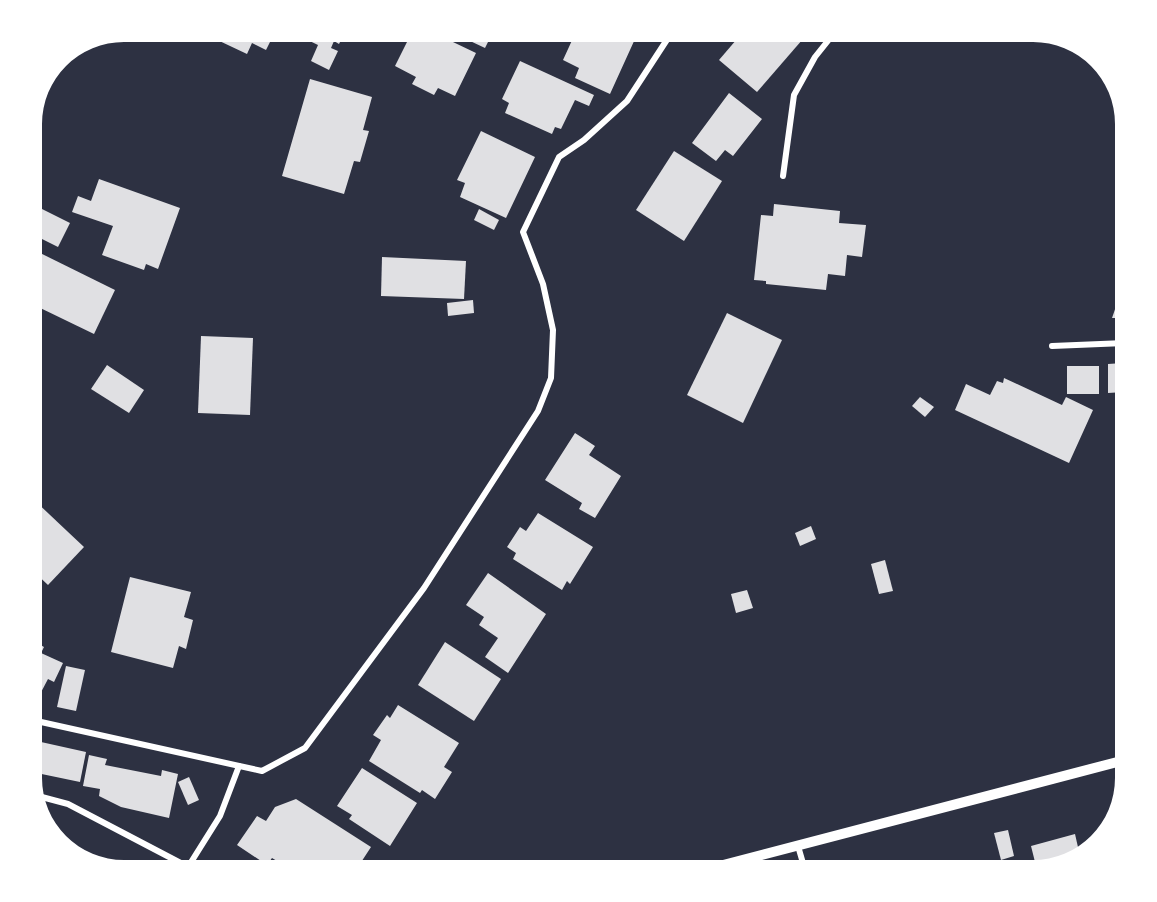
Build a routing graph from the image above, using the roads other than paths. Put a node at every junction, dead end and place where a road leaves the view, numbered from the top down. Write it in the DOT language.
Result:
graph roads {
  1 [pos="665,42"];
  2 [pos="827,42"];
  3 [pos="783,176"];
  4 [pos="1115,343"];
  5 [pos="1052,346"];
  6 [pos="42,722"];
  7 [pos="1115,763"];
  8 [pos="239,766"];
  9 [pos="45,798"];
  10 [pos="798,846"];
  11 [pos="174,860"];
  12 [pos="196,860"];
  13 [pos="743,860"];
  14 [pos="802,860"];
  1 -- 8 [label="street"];
  2 -- 3 [label="street"];
  4 -- 5 [label="street"];
  6 -- 8 [label="street"];
  7 -- 10 [label="street"];
  8 -- 12 [label="street"];
  9 -- 11 [label="street"];
  10 -- 13 [label="street"];
  10 -- 14 [label="street"];
}
